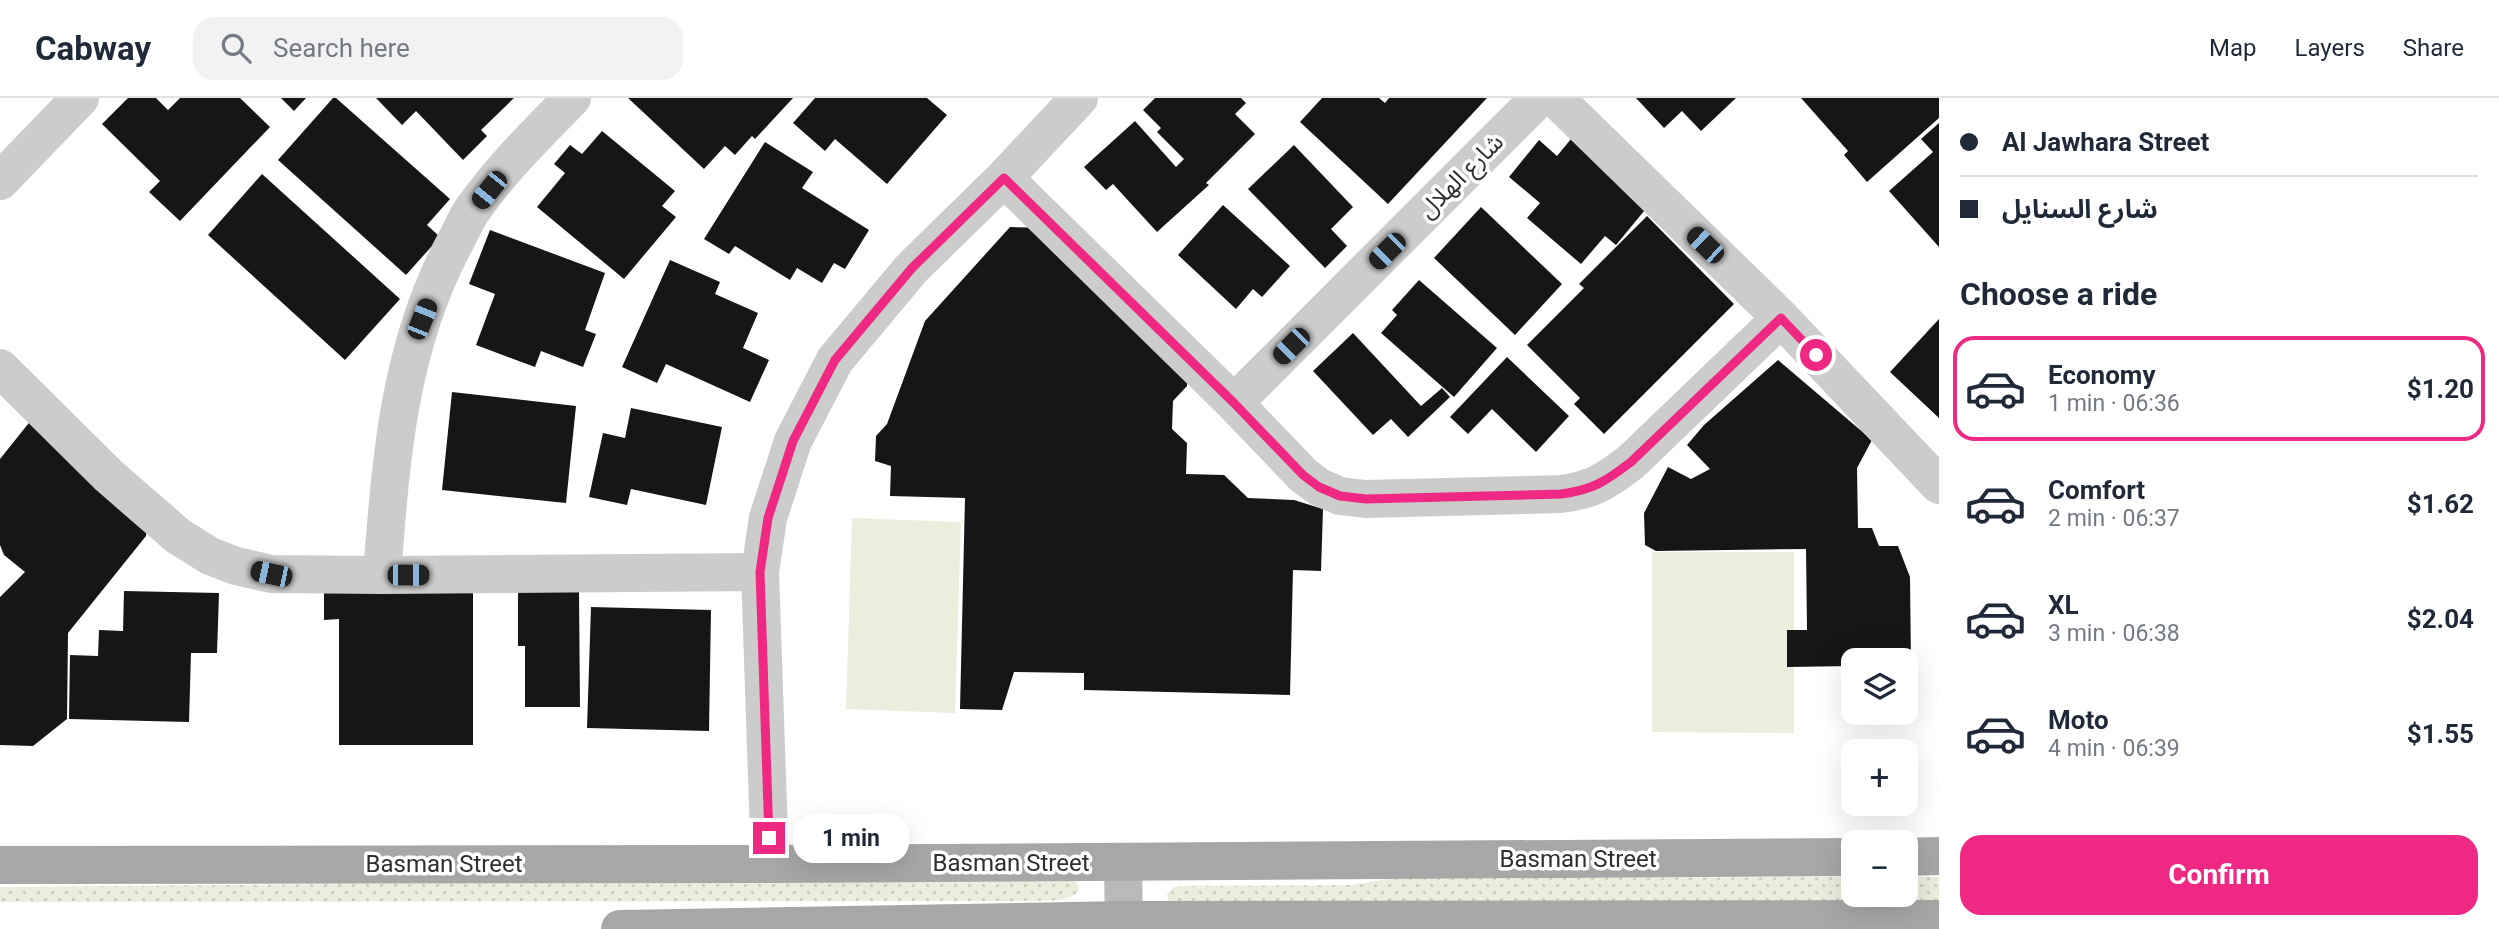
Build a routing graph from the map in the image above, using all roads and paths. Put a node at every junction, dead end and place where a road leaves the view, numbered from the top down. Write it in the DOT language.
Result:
graph roads {
  1 [pos="80,98"];
  2 [pos="572,98"];
  3 [pos="1079,98"];
  4 [pos="1539,98"];
  5 [pos="1555,98"];
  6 [pos="1004,178"];
  7 [pos="0,181"];
  8 [pos="1781,318"];
  9 [pos="0,369"];
  10 [pos="1234,403"];
  11 [pos="1939,485"];
  12 [pos="760,572"];
  13 [pos="382,575"];
  14 [pos="1939,856"];
  15 [pos="1841,857"];
  16 [pos="1918,857"];
  17 [pos="1123,862"];
  18 [pos="770,864"];
  19 [pos="0,865"];
  20 [pos="1939,919"];
  21 [pos="1124,924"];
  22 [pos="1387,924"];
  23 [pos="620,929"];
  1 -- 7 [label="street"];
  2 -- 13 [label="street"];
  3 -- 6 [label="street"];
  4 -- 10 [label="street, شارع الهلال"];
  5 -- 8 [label="street"];
  6 -- 10 [label="street"];
  6 -- 12 [label="street"];
  8 -- 10 [label="street"];
  8 -- 11 [label="street"];
  9 -- 13 [label="street"];
  12 -- 13 [label="street"];
  12 -- 18 [label="street"];
  14 -- 16 [label="main road"];
  15 -- 17 [label="main road, Basman Street"];
  17 -- 18 [label="main road, Basman Street"];
  17 -- 21 [label="street"];
  18 -- 19 [label="main road, Basman Street"];
  20 -- 22 [label="main road"];
  21 -- 22 [label="main road"];
  21 -- 23 [label="main road"];
}
